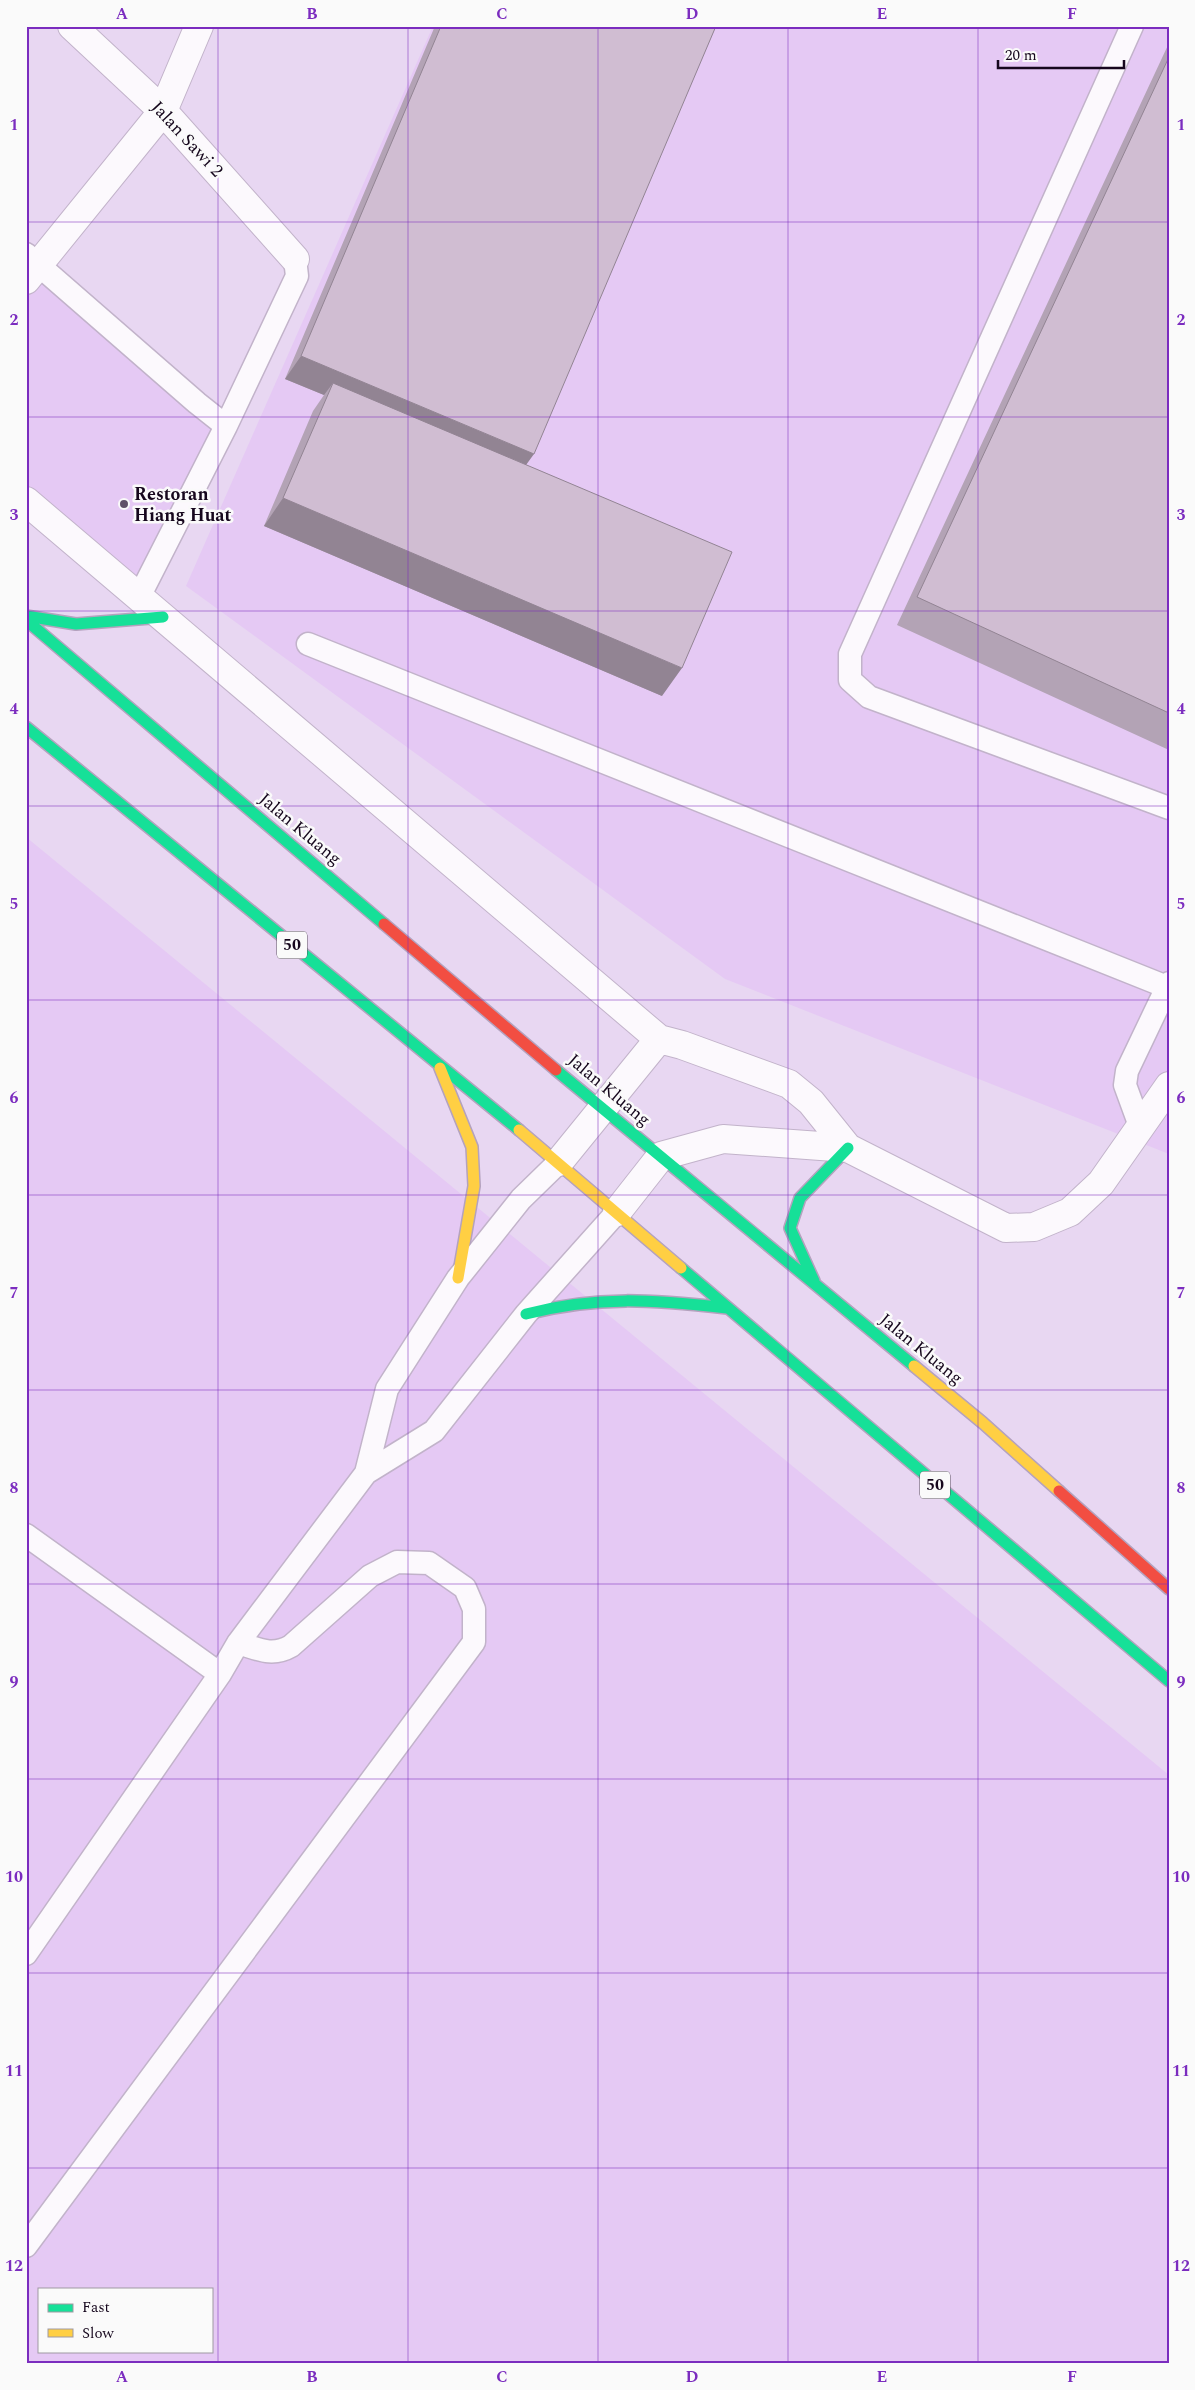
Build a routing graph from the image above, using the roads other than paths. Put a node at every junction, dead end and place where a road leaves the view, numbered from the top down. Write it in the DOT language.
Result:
graph roads {
  1 [pos="72,26"];
  2 [pos="199,26"];
  3 [pos="1132,26"];
  4 [pos="163,111"];
  5 [pos="294,259"];
  6 [pos="30,266"];
  7 [pos="226,426"];
  8 [pos="26,501"];
  9 [pos="139,597"];
  10 [pos="26,616"];
  11 [pos="163,617"];
  12 [pos="26,620"];
  13 [pos="308,644"];
  14 [pos="26,727"];
  15 [pos="1169,808"];
  16 [pos="1168,985"];
  17 [pos="658,1039"];
  18 [pos="439,1066"];
  19 [pos="1169,1086"];
  20 [pos="604,1107"];
  21 [pos="1140,1126"];
  22 [pos="848,1148"];
  23 [pos="661,1156"];
  24 [pos="559,1162"];
  25 [pos="617,1212"];
  26 [pos="458,1278"];
  27 [pos="817,1287"];
  28 [pos="727,1308"];
  29 [pos="526,1314"];
  30 [pos="366,1473"];
  31 [pos="26,1535"];
  32 [pos="1169,1589"];
  33 [pos="238,1644"];
  34 [pos="220,1674"];
  35 [pos="1169,1681"];
  36 [pos="26,1954"];
  37 [pos="26,2246"];
  1 -- 4 [label="street, Jalan Sawi 2"];
  2 -- 4 [label="street"];
  3 -- 15 [label="lane"];
  4 -- 5 [label="street, Jalan Sawi 2"];
  4 -- 6 [label="street"];
  5 -- 7 [label="lane"];
  6 -- 7 [label="lane"];
  7 -- 9 [label="lane"];
  8 -- 9 [label="street"];
  9 -- 11 [label="street"];
  10 -- 11 [label="highway"];
  11 -- 17 [label="street"];
  12 -- 20 [label="highway, Jalan Kluang"];
  13 -- 16 [label="lane"];
  14 -- 18 [label="highway, 50"];
  16 -- 21 [label="lane"];
  17 -- 20 [label="street"];
  17 -- 22 [label="street"];
  18 -- 24 [label="highway, 50"];
  18 -- 26 [label="highway"];
  19 -- 21 [label="street"];
  20 -- 23 [label="highway, Jalan Kluang"];
  20 -- 24 [label="street"];
  21 -- 22 [label="street"];
  22 -- 23 [label="street"];
  22 -- 27 [label="highway"];
  23 -- 25 [label="street"];
  23 -- 27 [label="highway, Jalan Kluang"];
  24 -- 25 [label="highway, 50"];
  24 -- 26 [label="lane"];
  25 -- 28 [label="highway, 50"];
  25 -- 29 [label="lane"];
  26 -- 30 [label="lane"];
  27 -- 32 [label="highway, Jalan Kluang"];
  28 -- 29 [label="highway"];
  28 -- 35 [label="highway, 50"];
  29 -- 30 [label="lane"];
  30 -- 33 [label="lane"];
  31 -- 34 [label="lane"];
  33 -- 34 [label="lane"];
  33 -- 37 [label="lane"];
  34 -- 36 [label="lane"];
}
